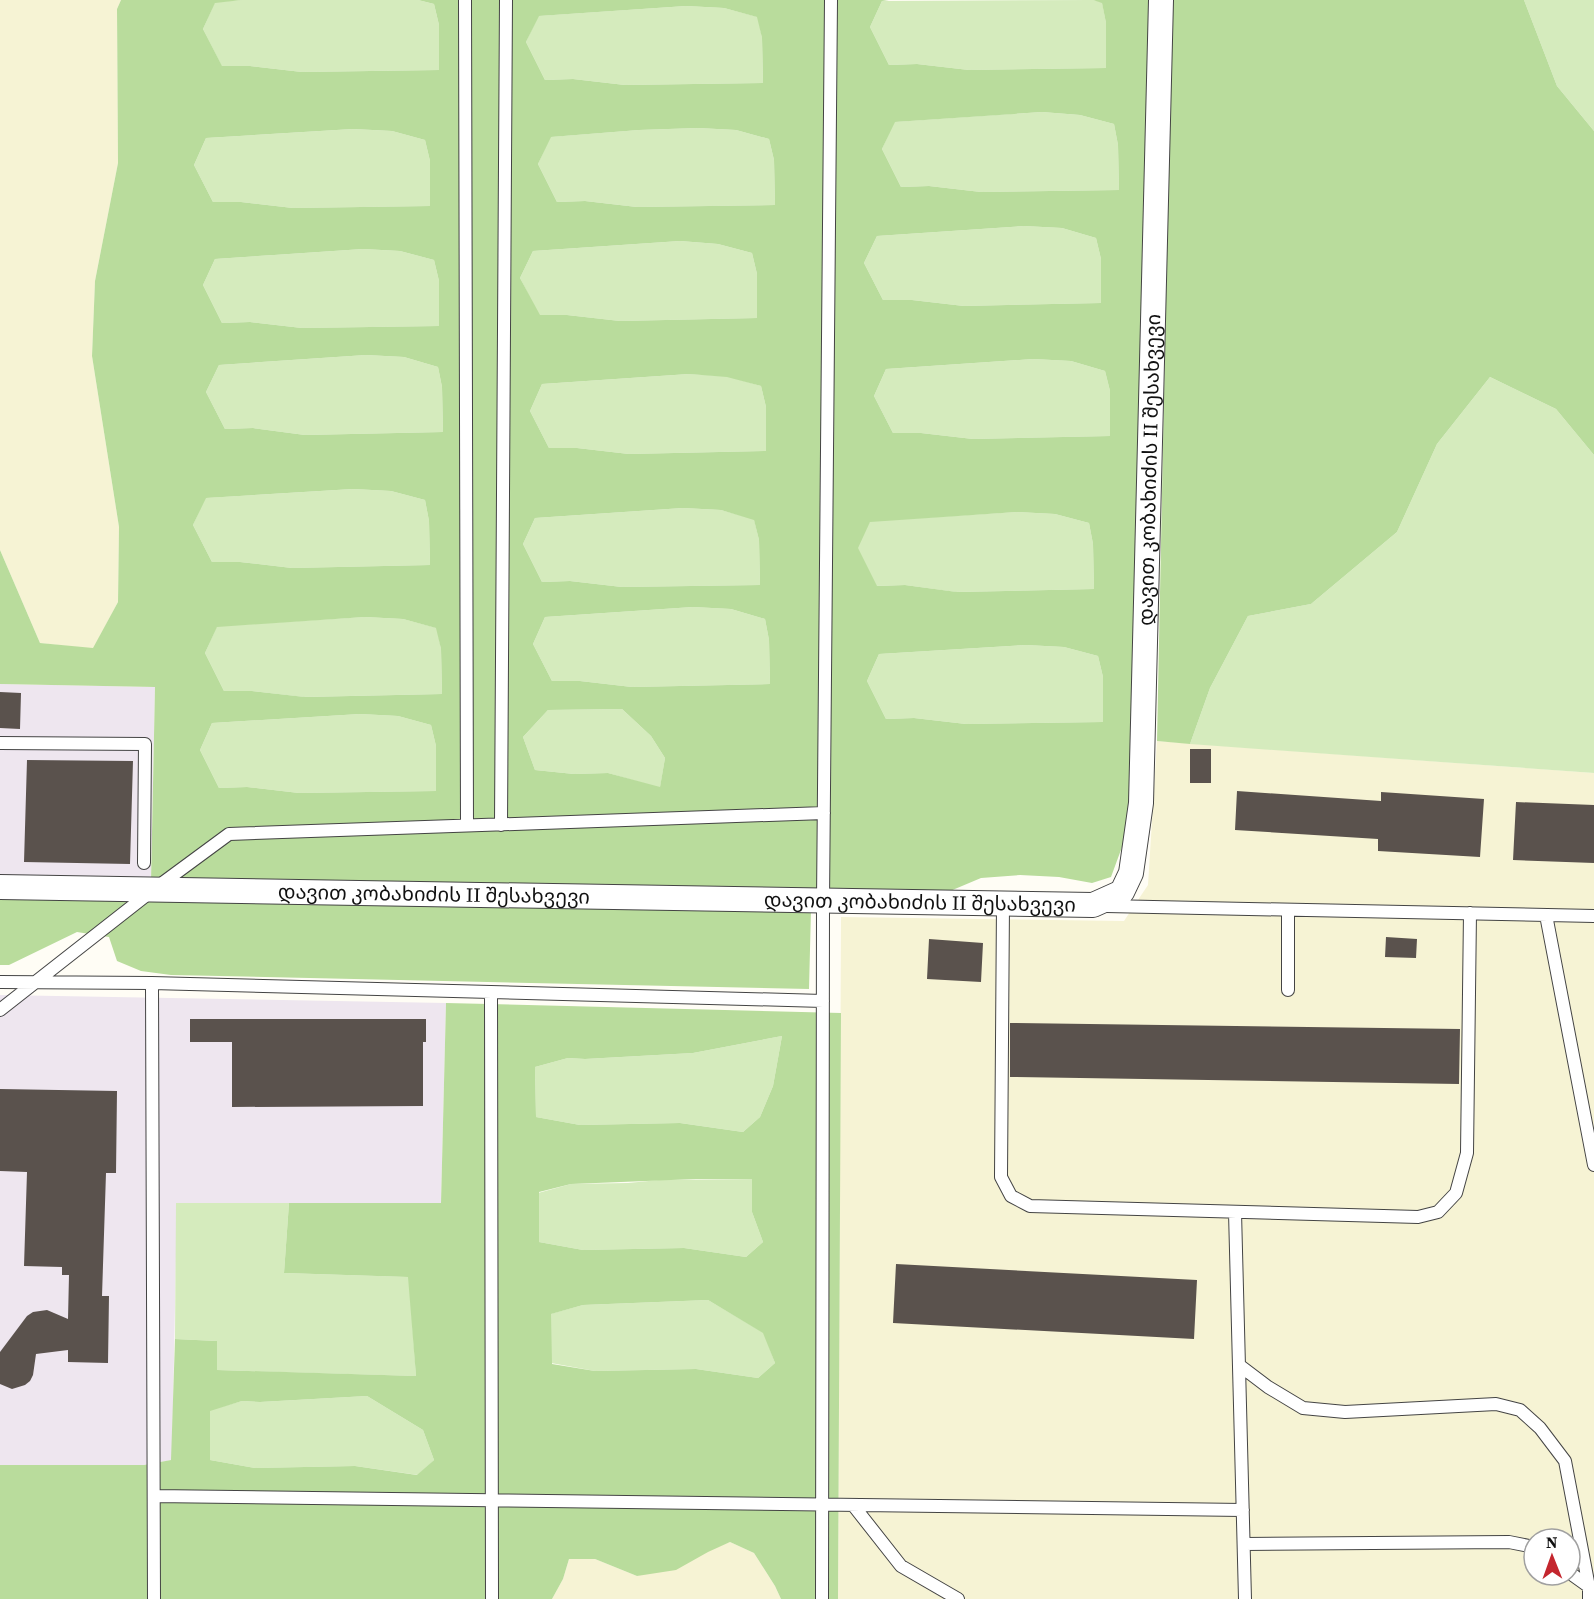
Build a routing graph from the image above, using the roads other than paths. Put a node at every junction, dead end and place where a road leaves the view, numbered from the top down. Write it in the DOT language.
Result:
graph roads {
  1 [pos="465,0"];
  2 [pos="506,0"];
  3 [pos="831,0"];
  4 [pos="1161,0"];
  5 [pos="0,743"];
  6 [pos="824,813"];
  7 [pos="467,825"];
  8 [pos="501,825"];
  9 [pos="144,863"];
  10 [pos="0,887"];
  11 [pos="153,890"];
  12 [pos="823,901"];
  13 [pos="1003,904"];
  14 [pos="1093,905"];
  15 [pos="1288,910"];
  16 [pos="1470,914"];
  17 [pos="1546,915"];
  18 [pos="1594,916"];
  19 [pos="0,982"];
  20 [pos="38,982"];
  21 [pos="152,983"];
  22 [pos="1288,990"];
  23 [pos="491,992"];
  24 [pos="823,1001"];
  25 [pos="0,1010"];
  26 [pos="1594,1165"];
  27 [pos="1235,1212"];
  28 [pos="1239,1365"];
  29 [pos="154,1496"];
  30 [pos="492,1500"];
  31 [pos="822,1504"];
  32 [pos="853,1505"];
  33 [pos="1243,1510"];
  34 [pos="1244,1544"];
  35 [pos="1522,1545"];
  36 [pos="1591,1592"];
  37 [pos="154,1599"];
  38 [pos="492,1599"];
  39 [pos="822,1599"];
  40 [pos="958,1599"];
  41 [pos="1245,1599"];
  1 -- 7 [label="lane"];
  2 -- 8 [label="lane"];
  3 -- 6 [label="lane"];
  4 -- 14 [label="street, დავით კობახიძის II შესახვევი"];
  5 -- 9 [label="lane"];
  6 -- 8 [label="lane"];
  6 -- 12 [label="lane"];
  7 -- 8 [label="lane"];
  7 -- 11 [label="lane"];
  10 -- 11 [label="street, დავით კობახიძის II შესახვევი"];
  11 -- 12 [label="street, დავით კობახიძის II შესახვევი"];
  11 -- 20 [label="lane"];
  12 -- 13 [label="street, დავით კობახიძის II შესახვევი"];
  12 -- 24 [label="lane"];
  13 -- 14 [label="street, დავით კობახიძის II შესახვევი"];
  13 -- 27 [label="lane"];
  14 -- 15 [label="lane"];
  15 -- 16 [label="lane"];
  15 -- 22 [label="lane"];
  16 -- 17 [label="lane"];
  16 -- 27 [label="lane"];
  17 -- 18 [label="lane"];
  17 -- 26 [label="lane"];
  19 -- 20 [label="lane"];
  20 -- 21 [label="lane"];
  20 -- 25 [label="lane"];
  21 -- 23 [label="lane"];
  21 -- 29 [label="lane"];
  23 -- 24 [label="lane"];
  23 -- 30 [label="lane"];
  24 -- 31 [label="lane"];
  27 -- 28 [label="lane"];
  28 -- 33 [label="lane"];
  28 -- 36 [label="lane"];
  29 -- 30 [label="lane"];
  29 -- 37 [label="lane"];
  30 -- 31 [label="lane"];
  30 -- 38 [label="lane"];
  31 -- 32 [label="lane"];
  31 -- 39 [label="lane"];
  32 -- 33 [label="lane"];
  32 -- 40 [label="lane"];
  33 -- 34 [label="lane"];
  34 -- 35 [label="lane"];
  34 -- 41 [label="lane"];
}
